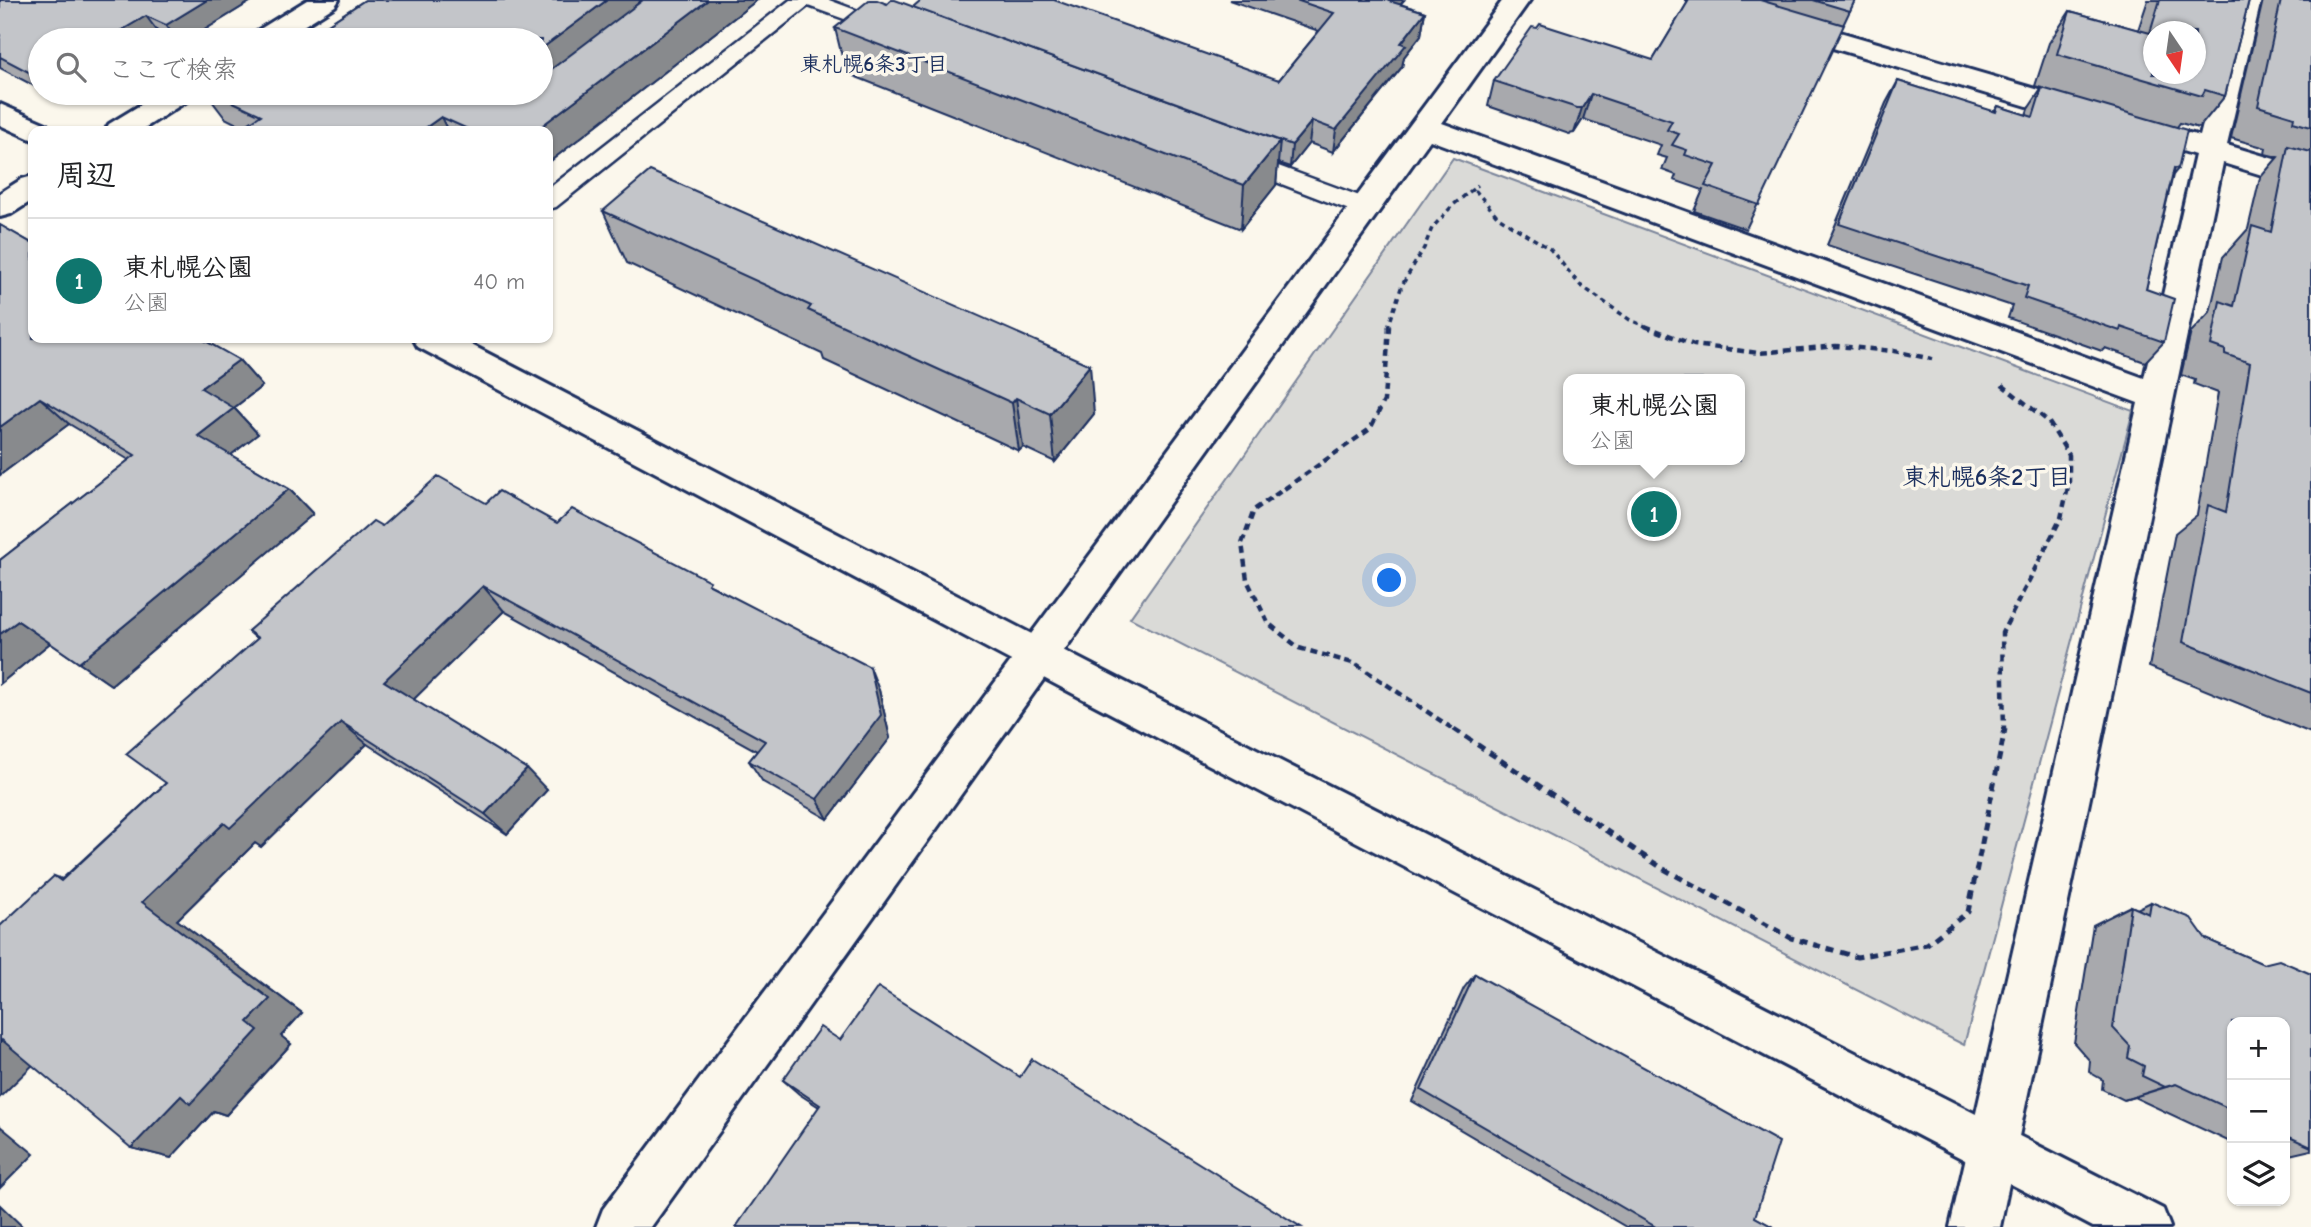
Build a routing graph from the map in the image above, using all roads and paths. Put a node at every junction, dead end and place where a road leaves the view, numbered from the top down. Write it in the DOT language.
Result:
graph roads {
  1 [pos="326,0"];
  2 [pos="803,0"];
  3 [pos="1517,0"];
  4 [pos="1701,0"];
  5 [pos="2248,0"];
  6 [pos="826,2"];
  7 [pos="297,28"];
  8 [pos="907,36"];
  9 [pos="161,105"];
  10 [pos="0,113"];
  11 [pos="2107,119"];
  12 [pos="127,126"];
  13 [pos="28,127"];
  14 [pos="1426,128"];
  15 [pos="2159,135"];
  16 [pos="2211,150"];
  17 [pos="1221,153"];
  18 [pos="2311,180"];
  19 [pos="1481,181"];
  20 [pos="28,189"];
  21 [pos="1475,190"];
  22 [pos="553,197"];
  23 [pos="0,207"];
  24 [pos="1365,207"];
  25 [pos="440,343"];
  26 [pos="1944,361"];
  27 [pos="2001,383"];
  28 [pos="2158,397"];
  29 [pos="1037,655"];
  30 [pos="1992,1149"];
  31 [pos="621,1227"];
  32 [pos="1975,1227"];
  33 [pos="2146,1227"];
  1 -- 7 [label="street"];
  2 -- 22 [label="lane"];
  3 -- 14 [label="street"];
  4 -- 11 [label="street"];
  5 -- 16 [label="street"];
  6 -- 8 [label="lane"];
  9 -- 12 [label="street"];
  10 -- 13 [label="street"];
  14 -- 24 [label="street"];
  14 -- 28 [label="street"];
  15 -- 16 [label="street"];
  16 -- 18 [label="street"];
  16 -- 28 [label="street"];
  17 -- 24 [label="lane"];
  19 -- 21 [label="path"];
  20 -- 23 [label="street"];
  21 -- 26 [label="path"];
  21 -- 27 [label="path"];
  24 -- 29 [label="street"];
  25 -- 29 [label="street"];
  28 -- 30 [label="street"];
  29 -- 30 [label="street"];
  29 -- 31 [label="street"];
  30 -- 32 [label="street"];
  30 -- 33 [label="street"];
}
